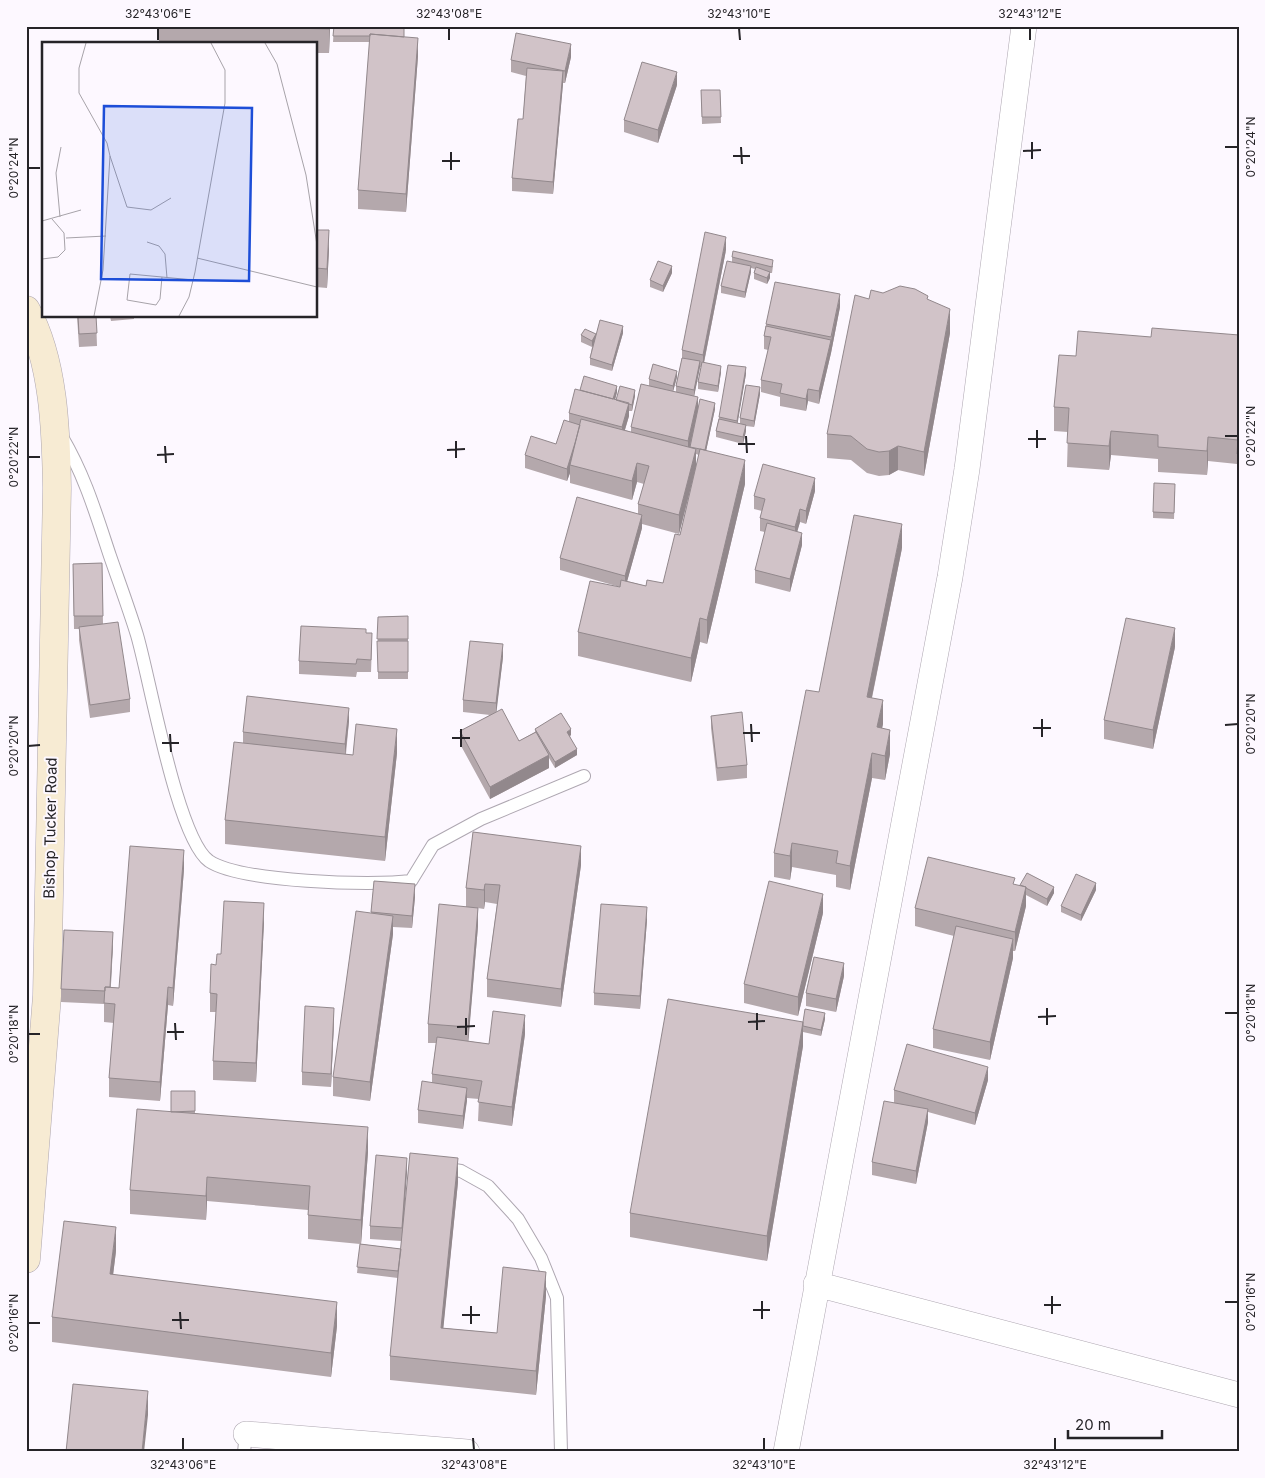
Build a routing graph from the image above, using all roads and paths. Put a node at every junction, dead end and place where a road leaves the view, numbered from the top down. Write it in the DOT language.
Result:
graph roads {
  1 [pos="1024,26"];
  2 [pos="26,310"];
  3 [pos="56,426"];
  4 [pos="584,776"];
  5 [pos="32,1112"];
  6 [pos="433,1166"];
  7 [pos="26,1259"];
  8 [pos="816,1284"];
  9 [pos="1239,1395"];
  10 [pos="245,1443"];
  11 [pos="467,1452"];
  12 [pos="561,1452"];
  13 [pos="786,1452"];
  1 -- 8 [label="street"];
  2 -- 3 [label="main road, Bishop Tucker Road"];
  3 -- 4 [label="lane"];
  3 -- 5 [label="main road, Bishop Tucker Road"];
  5 -- 7 [label="main road, Bishop Tucker Road"];
  6 -- 12 [label="lane"];
  8 -- 9 [label="street"];
  8 -- 13 [label="street"];
  10 -- 11 [label="street"];
}
